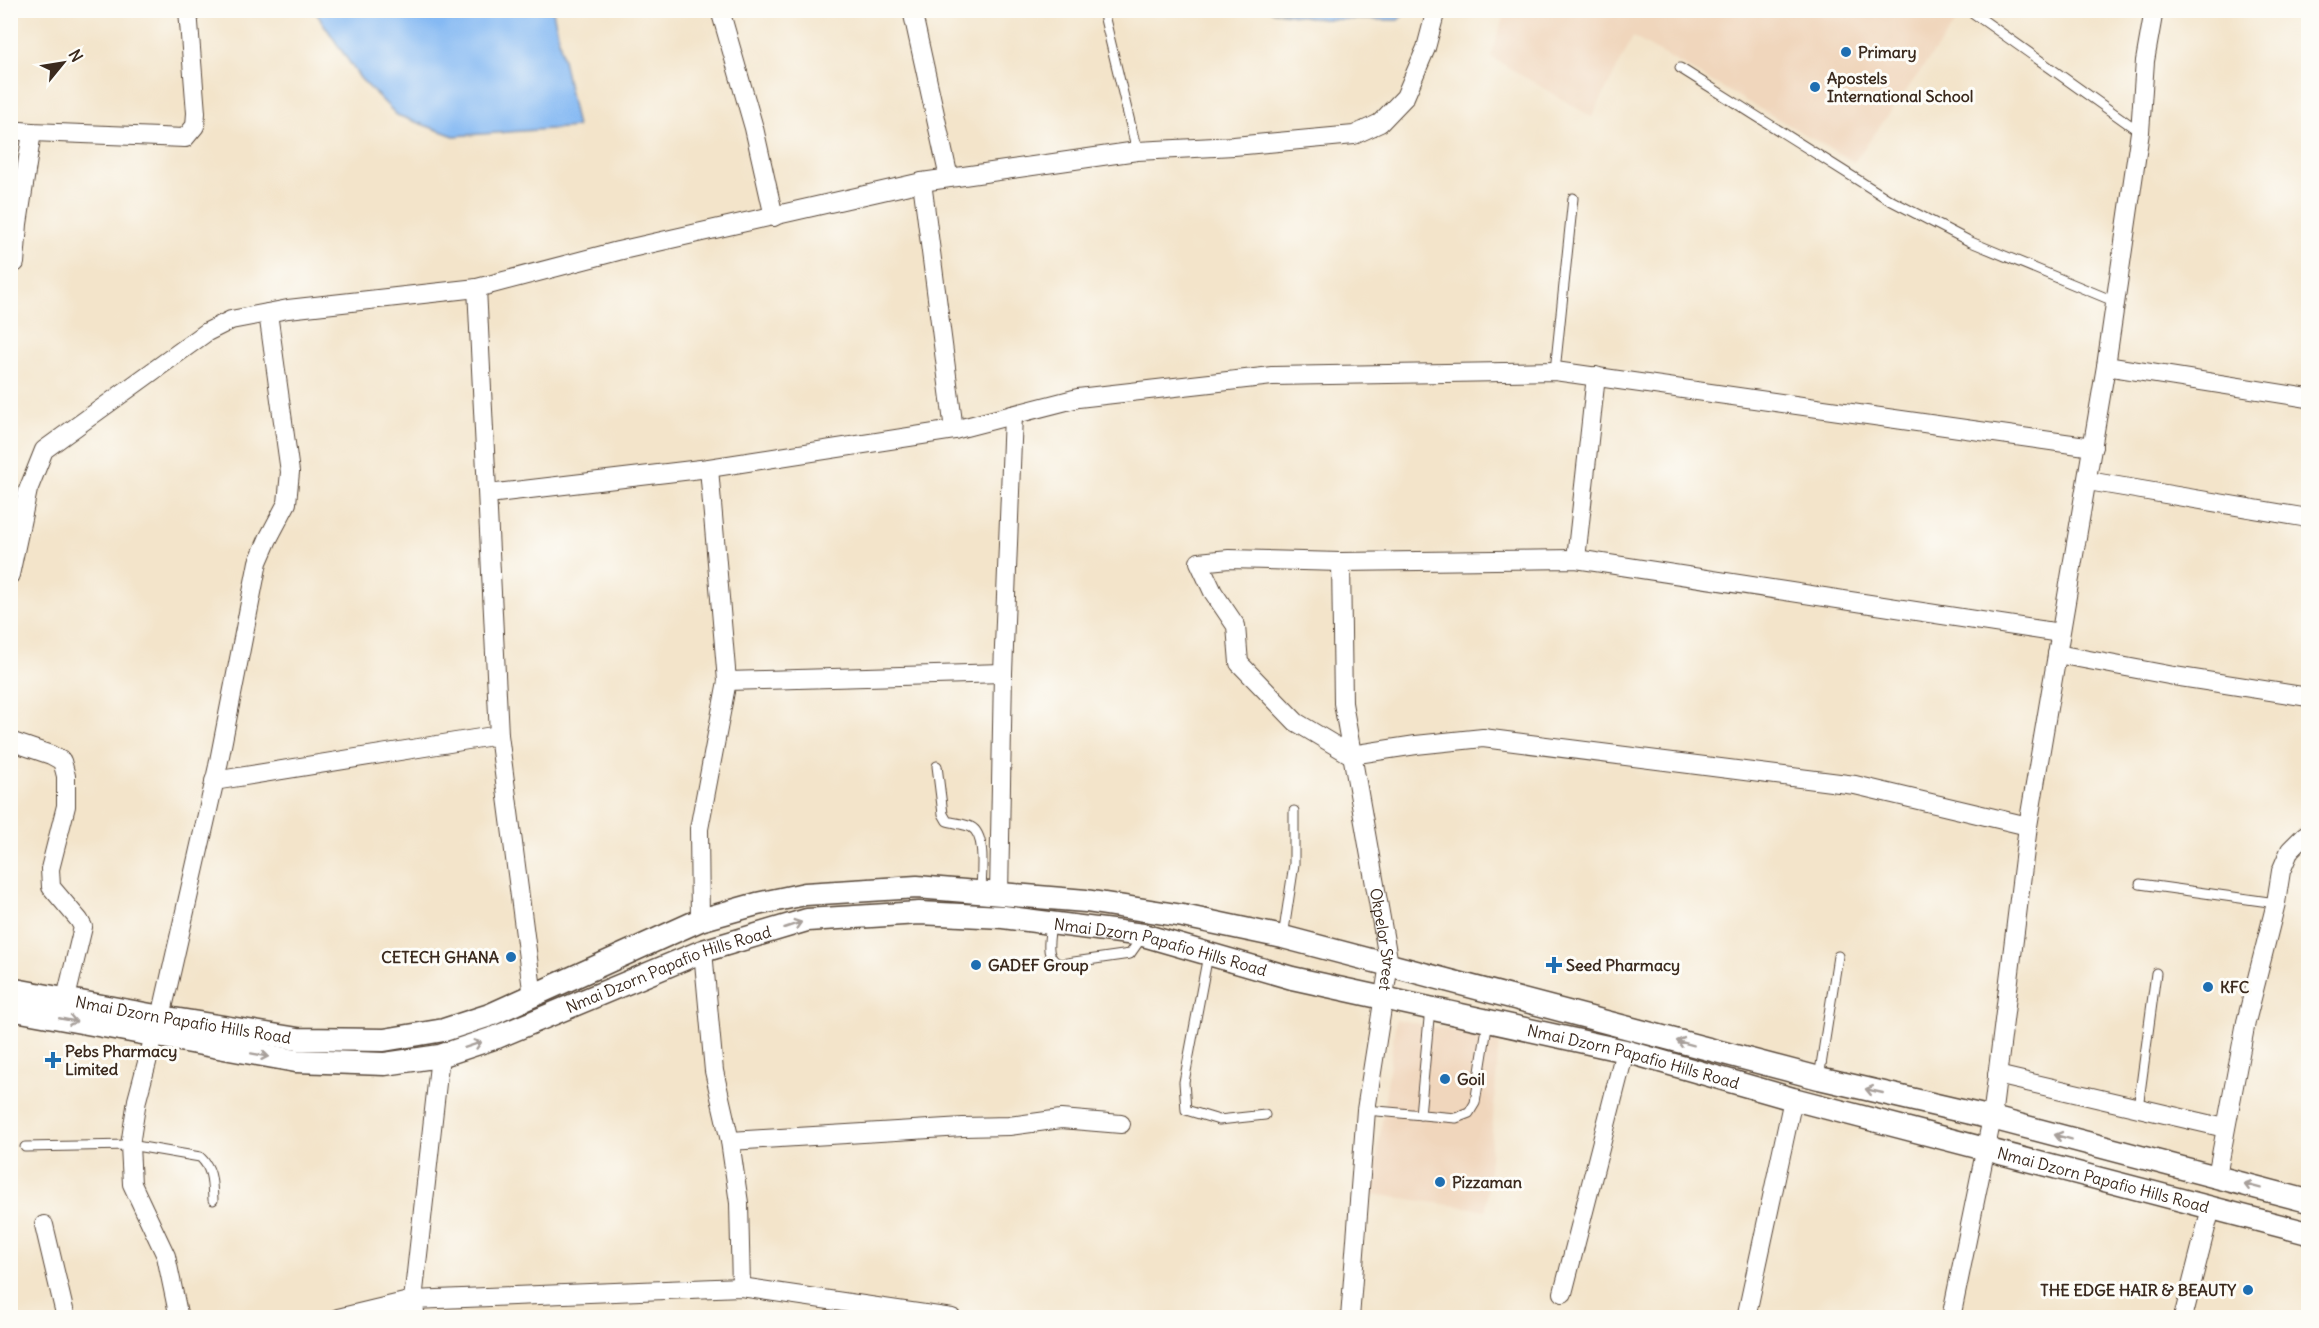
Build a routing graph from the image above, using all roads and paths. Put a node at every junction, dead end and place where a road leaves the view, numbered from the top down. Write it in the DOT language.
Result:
graph roads {
  1 [pos="189,10"];
  2 [pos="720,10"];
  3 [pos="912,10"];
  4 [pos="1436,10"];
  5 [pos="1970,10"];
  6 [pos="2154,10"];
  7 [pos="1104,15"];
  8 [pos="1680,68"];
  9 [pos="10,130"];
  10 [pos="32,132"];
  11 [pos="2140,132"];
  12 [pos="1137,151"];
  13 [pos="949,178"];
  14 [pos="922,183"];
  15 [pos="1573,198"];
  16 [pos="774,217"];
  17 [pos="15,263"];
  18 [pos="477,288"];
  19 [pos="2116,302"];
  20 [pos="268,313"];
  21 [pos="2106,366"];
  22 [pos="1555,371"];
  23 [pos="1596,376"];
  24 [pos="2308,398"];
  25 [pos="1013,415"];
  26 [pos="954,430"];
  27 [pos="2093,447"];
  28 [pos="709,468"];
  29 [pos="2088,481"];
  30 [pos="19,488"];
  31 [pos="488,494"];
  32 [pos="2308,518"];
  33 [pos="1576,558"];
  34 [pos="1341,562"];
  35 [pos="10,575"];
  36 [pos="2060,633"];
  37 [pos="2057,654"];
  38 [pos="1003,674"];
  39 [pos="727,681"];
  40 [pos="2308,697"];
  41 [pos="499,735"];
  42 [pos="10,741"];
  43 [pos="1351,755"];
  44 [pos="937,766"];
  45 [pos="214,781"];
  46 [pos="1293,811"];
  47 [pos="2028,826"];
  48 [pos="2308,835"];
  49 [pos="2140,884"];
  50 [pos="990,894"];
  51 [pos="2276,903"];
  52 [pos="700,920"];
  53 [pos="1051,923"];
  54 [pos="1143,935"];
  55 [pos="1283,937"];
  56 [pos="703,951"];
  57 [pos="1208,952"];
  58 [pos="1838,956"];
  59 [pos="1389,964"];
  60 [pos="2156,973"];
  61 [pos="10,988"];
  62 [pos="533,997"];
  63 [pos="66,998"];
  64 [pos="1383,998"];
  65 [pos="1430,1008"];
  66 [pos="10,1009"];
  67 [pos="1488,1021"];
  68 [pos="158,1027"];
  69 [pos="1625,1051"];
  70 [pos="440,1056"];
  71 [pos="1997,1075"];
  72 [pos="1819,1078"];
  73 [pos="1793,1099"];
  74 [pos="2139,1108"];
  75 [pos="1366,1110"];
  76 [pos="1265,1115"];
  77 [pos="1420,1115"];
  78 [pos="1992,1118"];
  79 [pos="1121,1124"];
  80 [pos="2225,1128"];
  81 [pos="730,1141"];
  82 [pos="130,1145"];
  83 [pos="25,1147"];
  84 [pos="1986,1148"];
  85 [pos="2217,1176"];
  86 [pos="213,1200"];
  87 [pos="2308,1201"];
  88 [pos="2211,1208"];
  89 [pos="44,1225"];
  90 [pos="2308,1233"];
  91 [pos="741,1287"];
  92 [pos="1563,1293"];
  93 [pos="415,1309"];
  94 [pos="66,1317"];
  95 [pos="179,1317"];
  96 [pos="338,1317"];
  97 [pos="952,1317"];
  98 [pos="1350,1317"];
  99 [pos="1746,1317"];
  100 [pos="1951,1317"];
  101 [pos="2183,1317"];
  1 -- 10 [label="street"];
  2 -- 16 [label="street"];
  3 -- 13 [label="street"];
  4 -- 12 [label="street"];
  5 -- 11 [label="lane"];
  6 -- 11 [label="street"];
  7 -- 12 [label="lane"];
  8 -- 19 [label="lane"];
  9 -- 10 [label="street"];
  10 -- 17 [label="street"];
  11 -- 19 [label="street"];
  12 -- 13 [label="street"];
  13 -- 14 [label="street"];
  14 -- 16 [label="street"];
  14 -- 26 [label="street"];
  15 -- 22 [label="lane"];
  16 -- 18 [label="street"];
  18 -- 20 [label="street"];
  18 -- 31 [label="street"];
  19 -- 21 [label="street"];
  20 -- 30 [label="street"];
  20 -- 45 [label="street"];
  21 -- 24 [label="street"];
  21 -- 27 [label="street"];
  22 -- 23 [label="street"];
  22 -- 25 [label="street"];
  23 -- 27 [label="street"];
  23 -- 33 [label="street"];
  25 -- 26 [label="street"];
  25 -- 38 [label="street"];
  26 -- 28 [label="street"];
  27 -- 29 [label="street"];
  28 -- 31 [label="street"];
  28 -- 39 [label="street"];
  29 -- 32 [label="street"];
  29 -- 36 [label="street"];
  30 -- 35 [label="street"];
  31 -- 41 [label="street"];
  33 -- 34 [label="street"];
  33 -- 36 [label="street"];
  34 -- 43 [label="street, Okpelor Street"];
  34 -- 43 [label="street"];
  36 -- 37 [label="street"];
  37 -- 40 [label="street"];
  37 -- 47 [label="street"];
  38 -- 39 [label="street"];
  38 -- 50 [label="street"];
  39 -- 52 [label="street"];
  41 -- 45 [label="street"];
  41 -- 62 [label="street"];
  42 -- 63 [label="street"];
  43 -- 47 [label="street"];
  43 -- 59 [label="street, Okpelor Street"];
  44 -- 50 [label="lane"];
  45 -- 68 [label="street"];
  46 -- 55 [label="lane"];
  47 -- 71 [label="street"];
  48 -- 51 [label="street"];
  49 -- 51 [label="lane"];
  50 -- 52 [label="street, Nmai Dzorn Papafio Hills Road"];
  50 -- 55 [label="street, Nmai Dzorn Papafio Hills Road"];
  51 -- 80 [label="street"];
  52 -- 62 [label="street, Nmai Dzorn Papafio Hills Road"];
  53 -- 54 [label="street, Nmai Dzorn Papafio Hills Road"];
  53 -- 54 [label="lane"];
  56 -- 53 [label="street, Nmai Dzorn Papafio Hills Road, one-way"];
  54 -- 57 [label="street, Nmai Dzorn Papafio Hills Road"];
  55 -- 59 [label="street, Nmai Dzorn Papafio Hills Road"];
  70 -- 56 [label="street, Nmai Dzorn Papafio Hills Road, one-way"];
  56 -- 81 [label="street"];
  57 -- 64 [label="street, Nmai Dzorn Papafio Hills Road"];
  57 -- 76 [label="lane"];
  58 -- 72 [label="lane"];
  59 -- 64 [label="street, Okpelor Street"];
  72 -- 59 [label="street, Nmai Dzorn Papafio Hills Road, one-way"];
  60 -- 74 [label="lane"];
  61 -- 63 [label="street, Nmai Dzorn Papafio Hills Road"];
  62 -- 68 [label="street, Nmai Dzorn Papafio Hills Road"];
  63 -- 68 [label="street, Nmai Dzorn Papafio Hills Road"];
  64 -- 65 [label="street, Nmai Dzorn Papafio Hills Road"];
  64 -- 75 [label="street, Okpelor Street"];
  65 -- 67 [label="street, Nmai Dzorn Papafio Hills Road"];
  65 -- 77 [label="lane"];
  66 -- 68 [label="street, Nmai Dzorn Papafio Hills Road, one-way"];
  67 -- 69 [label="street, Nmai Dzorn Papafio Hills Road"];
  67 -- 77 [label="lane"];
  68 -- 70 [label="street, Nmai Dzorn Papafio Hills Road, one-way"];
  68 -- 82 [label="street"];
  69 -- 73 [label="street, Nmai Dzorn Papafio Hills Road"];
  69 -- 92 [label="street"];
  70 -- 93 [label="street"];
  71 -- 74 [label="street"];
  71 -- 78 [label="street"];
  78 -- 72 [label="street, Nmai Dzorn Papafio Hills Road, one-way"];
  73 -- 84 [label="street, Nmai Dzorn Papafio Hills Road"];
  73 -- 99 [label="street"];
  74 -- 80 [label="street"];
  75 -- 77 [label="lane"];
  75 -- 98 [label="street, Okpelor Street"];
  78 -- 84 [label="street"];
  85 -- 78 [label="street, Nmai Dzorn Papafio Hills Road, one-way"];
  79 -- 81 [label="street"];
  80 -- 85 [label="street"];
  81 -- 91 [label="street"];
  82 -- 83 [label="lane"];
  82 -- 86 [label="lane"];
  82 -- 95 [label="street"];
  84 -- 88 [label="street, Nmai Dzorn Papafio Hills Road"];
  84 -- 100 [label="street"];
  87 -- 85 [label="street, Nmai Dzorn Papafio Hills Road, one-way"];
  88 -- 90 [label="street, Nmai Dzorn Papafio Hills Road"];
  88 -- 101 [label="street"];
  89 -- 94 [label="street"];
  91 -- 93 [label="street"];
  91 -- 97 [label="street"];
  93 -- 96 [label="street"];
}
